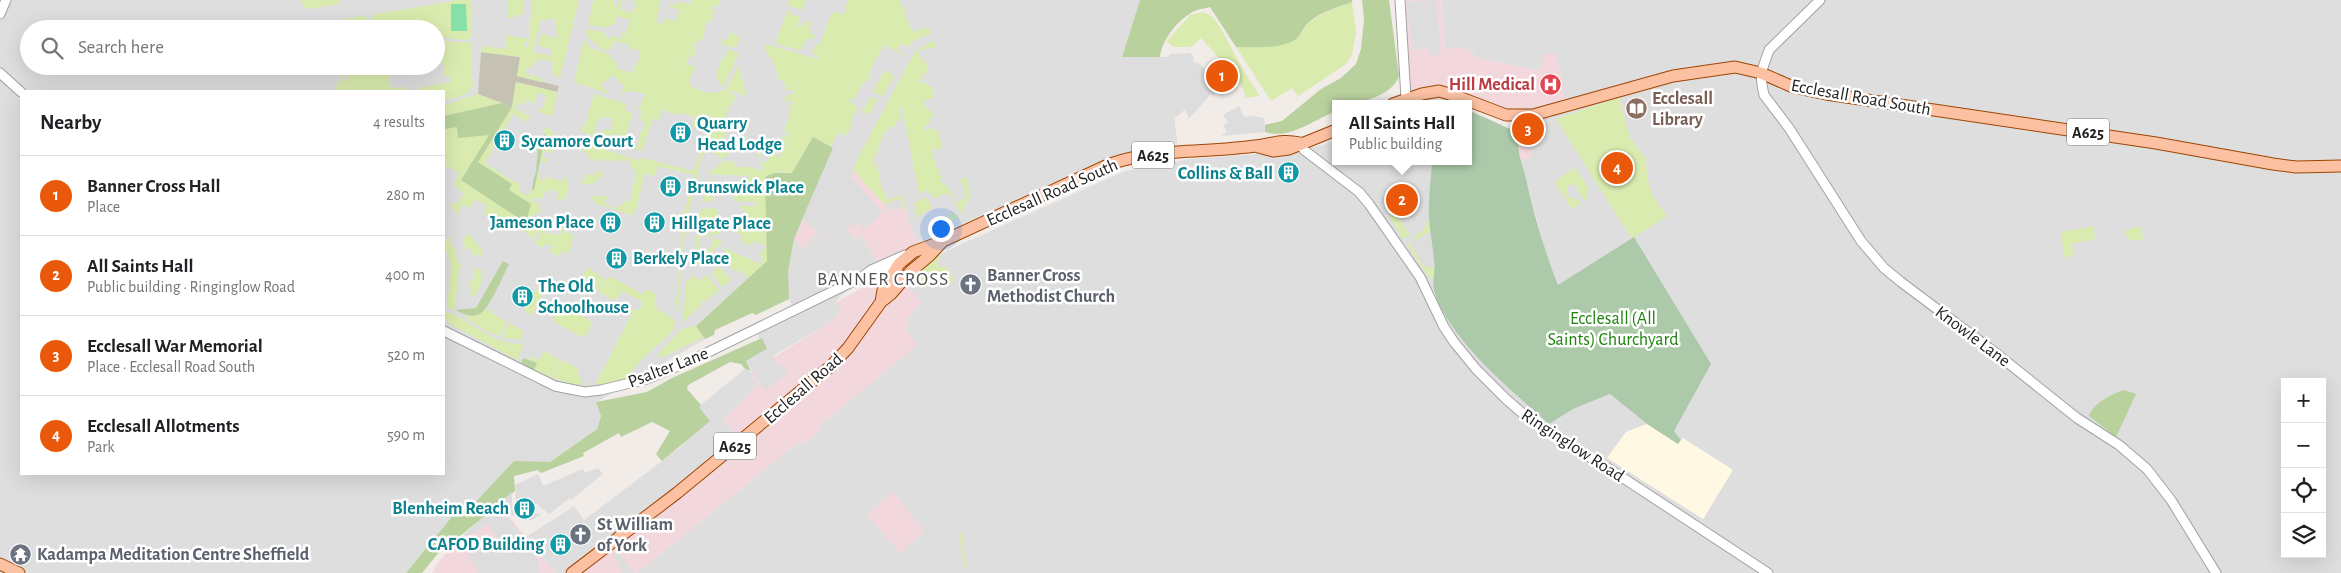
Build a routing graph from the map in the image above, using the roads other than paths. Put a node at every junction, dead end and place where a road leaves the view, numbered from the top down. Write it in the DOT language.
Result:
graph roads {
  1 [pos="6,0"];
  2 [pos="1400,0"];
  3 [pos="1820,0"];
  4 [pos="0,14"];
  5 [pos="0,73"];
  6 [pos="1761,73"];
  7 [pos="20,91"];
  8 [pos="1406,98"];
  9 [pos="1402,100"];
  10 [pos="1467,100"];
  11 [pos="1472,102"];
  12 [pos="1332,131"];
  13 [pos="1300,143"];
  14 [pos="2341,166"];
  15 [pos="943,241"];
  16 [pos="913,252"];
  17 [pos="899,264"];
  18 [pos="859,279"];
  19 [pos="881,302"];
  20 [pos="445,331"];
  21 [pos="1,565"];
  22 [pos="19,573"];
  23 [pos="572,573"];
  24 [pos="1768,573"];
  25 [pos="2216,573"];
  1 -- 4 [label="street"];
  2 -- 8 [label="street"];
  3 -- 6 [label="street"];
  5 -- 7 [label="street"];
  6 -- 11 [label="main road, Ecclesall Road South / A625"];
  6 -- 14 [label="main road, Ecclesall Road South / A625"];
  6 -- 25 [label="street, Knowle Lane"];
  8 -- 9 [label="main road, Ecclesall Road South / A625"];
  8 -- 10 [label="main road, Ecclesall Road South / A625"];
  12 -- 13 [label="main road, Ecclesall Road South / A625"];
  13 -- 15 [label="main road, Ecclesall Road South / A625"];
  13 -- 24 [label="street, Ringinglow Road"];
  15 -- 16 [label="main road, Ecclesall Road South"];
  15 -- 17 [label="street, Psalter Lane"];
  15 -- 19 [label="main road, Ecclesall Road / A625"];
  16 -- 17 [label="main road, Ecclesall Road"];
  16 -- 18 [label="street, Psalter Lane"];
  17 -- 18 [label="street, Psalter Lane"];
  17 -- 19 [label="main road, Ecclesall Road"];
  18 -- 20 [label="street, Psalter Lane"];
  19 -- 23 [label="main road, Ecclesall Road / A625"];
  21 -- 22 [label="main road"];
}
